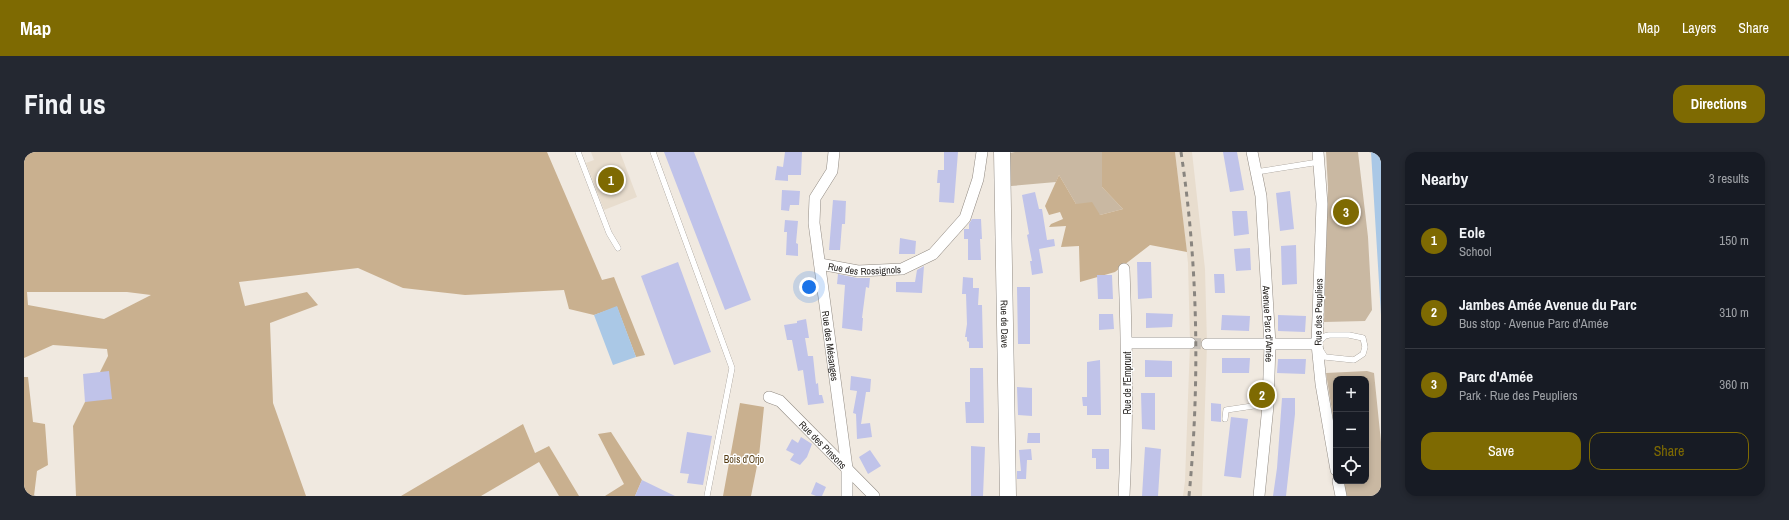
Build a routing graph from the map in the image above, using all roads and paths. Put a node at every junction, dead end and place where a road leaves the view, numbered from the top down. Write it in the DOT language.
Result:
graph roads {
  1 [pos="578,152"];
  2 [pos="653,152"];
  3 [pos="834,152"];
  4 [pos="982,152"];
  5 [pos="1002,152"];
  6 [pos="1252,152"];
  7 [pos="1318,157"];
  8 [pos="1256,172"];
  9 [pos="618,248"];
  10 [pos="820,264"];
  11 [pos="1124,269"];
  12 [pos="1127,343"];
  13 [pos="1190,343"];
  14 [pos="1207,344"];
  15 [pos="1270,344"];
  16 [pos="1317,344"];
  17 [pos="769,397"];
  18 [pos="1268,406"];
  19 [pos="1225,419"];
  20 [pos="1333,453"];
  21 [pos="847,468"];
  22 [pos="1338,484"];
  23 [pos="707,496"];
  24 [pos="847,496"];
  25 [pos="874,496"];
  26 [pos="1008,496"];
  27 [pos="1124,496"];
  28 [pos="1259,496"];
  29 [pos="1340,496"];
  1 -- 9 [label="lane"];
  2 -- 23 [label="lane"];
  3 -- 10 [label="street, Rue des Mésanges"];
  4 -- 10 [label="street, Rue des Rossignols"];
  5 -- 26 [label="main road, Rue de Dave"];
  6 -- 8 [label="street, Avenue Parc d'Amée"];
  7 -- 8 [label="lane"];
  7 -- 16 [label="street, Rue des Peupliers"];
  8 -- 15 [label="street, Avenue Parc d'Amée"];
  10 -- 21 [label="street, Rue des Mésanges"];
  11 -- 12 [label="street, Rue de l'Emprunt"];
  12 -- 13 [label="street"];
  12 -- 27 [label="street, Rue de l'Emprunt"];
  14 -- 15 [label="street"];
  15 -- 16 [label="street"];
  15 -- 18 [label="street, Avenue Parc d'Amée"];
  16 -- 16 [label="lane"];
  16 -- 20 [label="street, Rue des Peupliers"];
  17 -- 21 [label="street, Rue des Pinsons"];
  18 -- 19 [label="lane"];
  18 -- 28 [label="street, Avenue Parc d'Amée"];
  21 -- 24 [label="street, Rue des Mésanges"];
  21 -- 25 [label="street, Rue des Pinsons"];
  22 -- 29 [label="street"];
}
